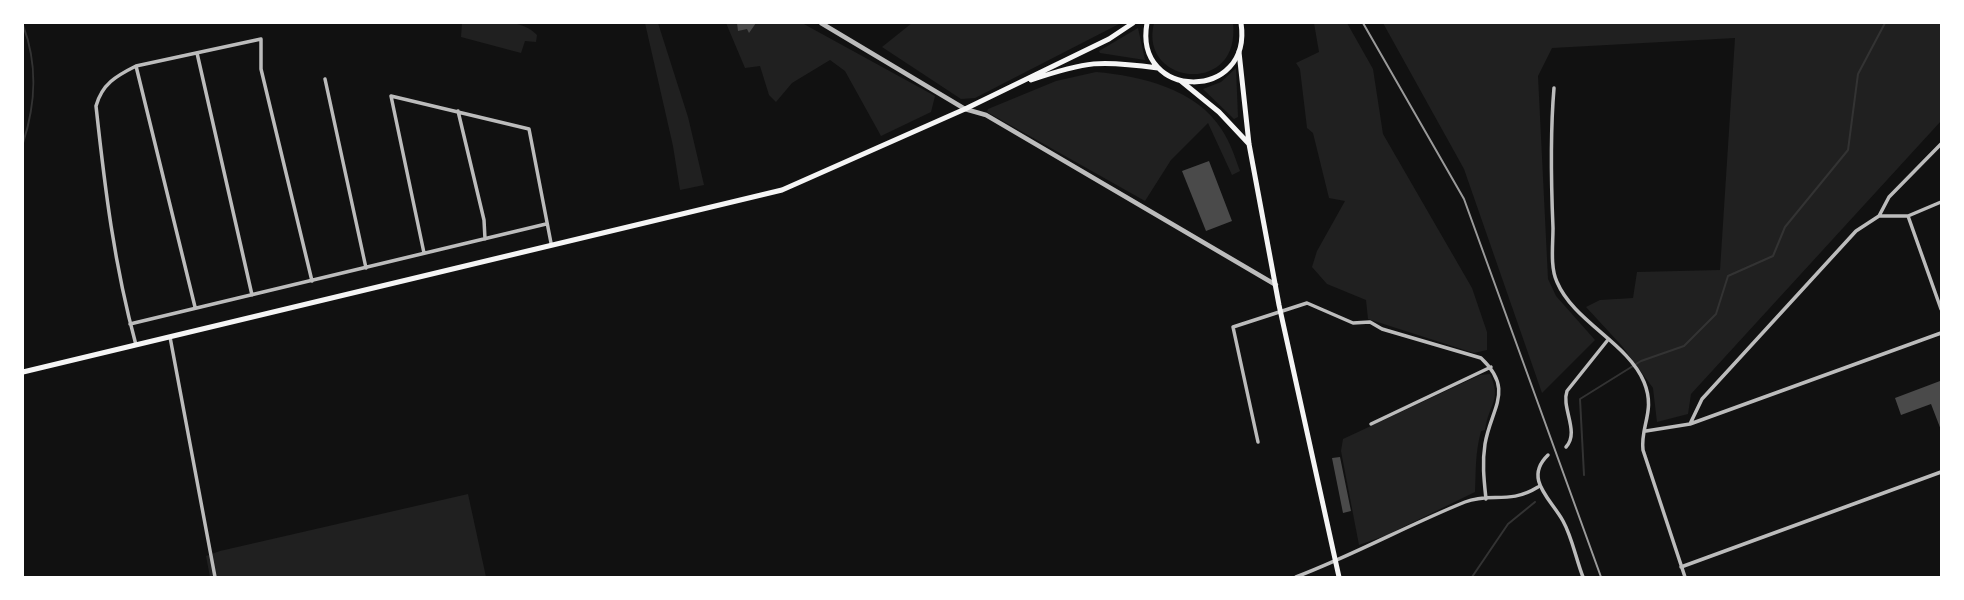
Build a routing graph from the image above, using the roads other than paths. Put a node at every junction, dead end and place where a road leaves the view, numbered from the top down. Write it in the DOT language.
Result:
graph roads {
  1 [pos="821,23"];
  2 [pos="1133,23"];
  3 [pos="1147,23"];
  4 [pos="1241,23"];
  5 [pos="197,52"];
  6 [pos="1239,52"];
  7 [pos="136,66"];
  8 [pos="1159,68"];
  9 [pos="325,79"];
  10 [pos="1181,81"];
  11 [pos="1015,85"];
  12 [pos="1554,89"];
  13 [pos="965,109"];
  14 [pos="458,111"];
  15 [pos="1249,144"];
  16 [pos="1941,144"];
  17 [pos="1941,202"];
  18 [pos="1879,216"];
  19 [pos="1908,216"];
  20 [pos="547,224"];
  21 [pos="485,239"];
  22 [pos="551,243"];
  23 [pos="424,253"];
  24 [pos="366,269"];
  25 [pos="312,281"];
  26 [pos="1276,285"];
  27 [pos="251,295"];
  28 [pos="195,307"];
  29 [pos="1941,309"];
  30 [pos="1280,310"];
  31 [pos="130,324"];
  32 [pos="1941,332"];
  33 [pos="170,337"];
  34 [pos="1608,341"];
  35 [pos="136,345"];
  36 [pos="1491,367"];
  37 [pos="23,372"];
  38 [pos="1371,424"];
  39 [pos="1690,424"];
  40 [pos="1646,431"];
  41 [pos="1258,442"];
  42 [pos="1566,447"];
  43 [pos="1548,455"];
  44 [pos="1941,472"];
  45 [pos="1538,487"];
  46 [pos="1486,499"];
  47 [pos="1337,562"];
  48 [pos="1681,567"];
  49 [pos="215,577"];
  50 [pos="1296,577"];
  51 [pos="1339,577"];
  52 [pos="1583,577"];
  53 [pos="1685,577"];
  1 -- 13 [label="street"];
  2 -- 11 [label="main road"];
  3 -- 8 [label="main road"];
  4 -- 6 [label="main road"];
  5 -- 7 [label="street"];
  5 -- 25 [label="street"];
  5 -- 27 [label="street"];
  6 -- 10 [label="main road"];
  6 -- 15 [label="main road"];
  7 -- 28 [label="street"];
  7 -- 31 [label="street"];
  8 -- 10 [label="main road"];
  8 -- 11 [label="main road"];
  9 -- 24 [label="street"];
  10 -- 15 [label="main road"];
  11 -- 13 [label="main road"];
  12 -- 34 [label="street"];
  13 -- 22 [label="main road"];
  13 -- 26 [label="street"];
  14 -- 20 [label="street"];
  14 -- 21 [label="street"];
  14 -- 23 [label="street"];
  15 -- 26 [label="main road"];
  16 -- 18 [label="street"];
  17 -- 19 [label="street"];
  18 -- 19 [label="street"];
  18 -- 39 [label="street"];
  19 -- 29 [label="street"];
  20 -- 21 [label="street"];
  20 -- 22 [label="street"];
  21 -- 23 [label="street"];
  22 -- 33 [label="main road"];
  23 -- 24 [label="street"];
  24 -- 25 [label="street"];
  25 -- 27 [label="street"];
  26 -- 30 [label="main road"];
  27 -- 28 [label="street"];
  28 -- 31 [label="street"];
  30 -- 36 [label="street"];
  30 -- 41 [label="street"];
  30 -- 47 [label="main road"];
  31 -- 35 [label="street"];
  32 -- 39 [label="street"];
  33 -- 35 [label="main road"];
  33 -- 49 [label="street"];
  34 -- 40 [label="street"];
  34 -- 42 [label="street"];
  35 -- 37 [label="main road"];
  36 -- 38 [label="street"];
  36 -- 46 [label="street"];
  39 -- 40 [label="street"];
  40 -- 48 [label="street"];
  43 -- 45 [label="street"];
  44 -- 48 [label="street"];
  45 -- 46 [label="street"];
  45 -- 52 [label="street"];
  46 -- 47 [label="street"];
  47 -- 50 [label="street"];
  47 -- 51 [label="main road"];
  48 -- 53 [label="street"];
}
